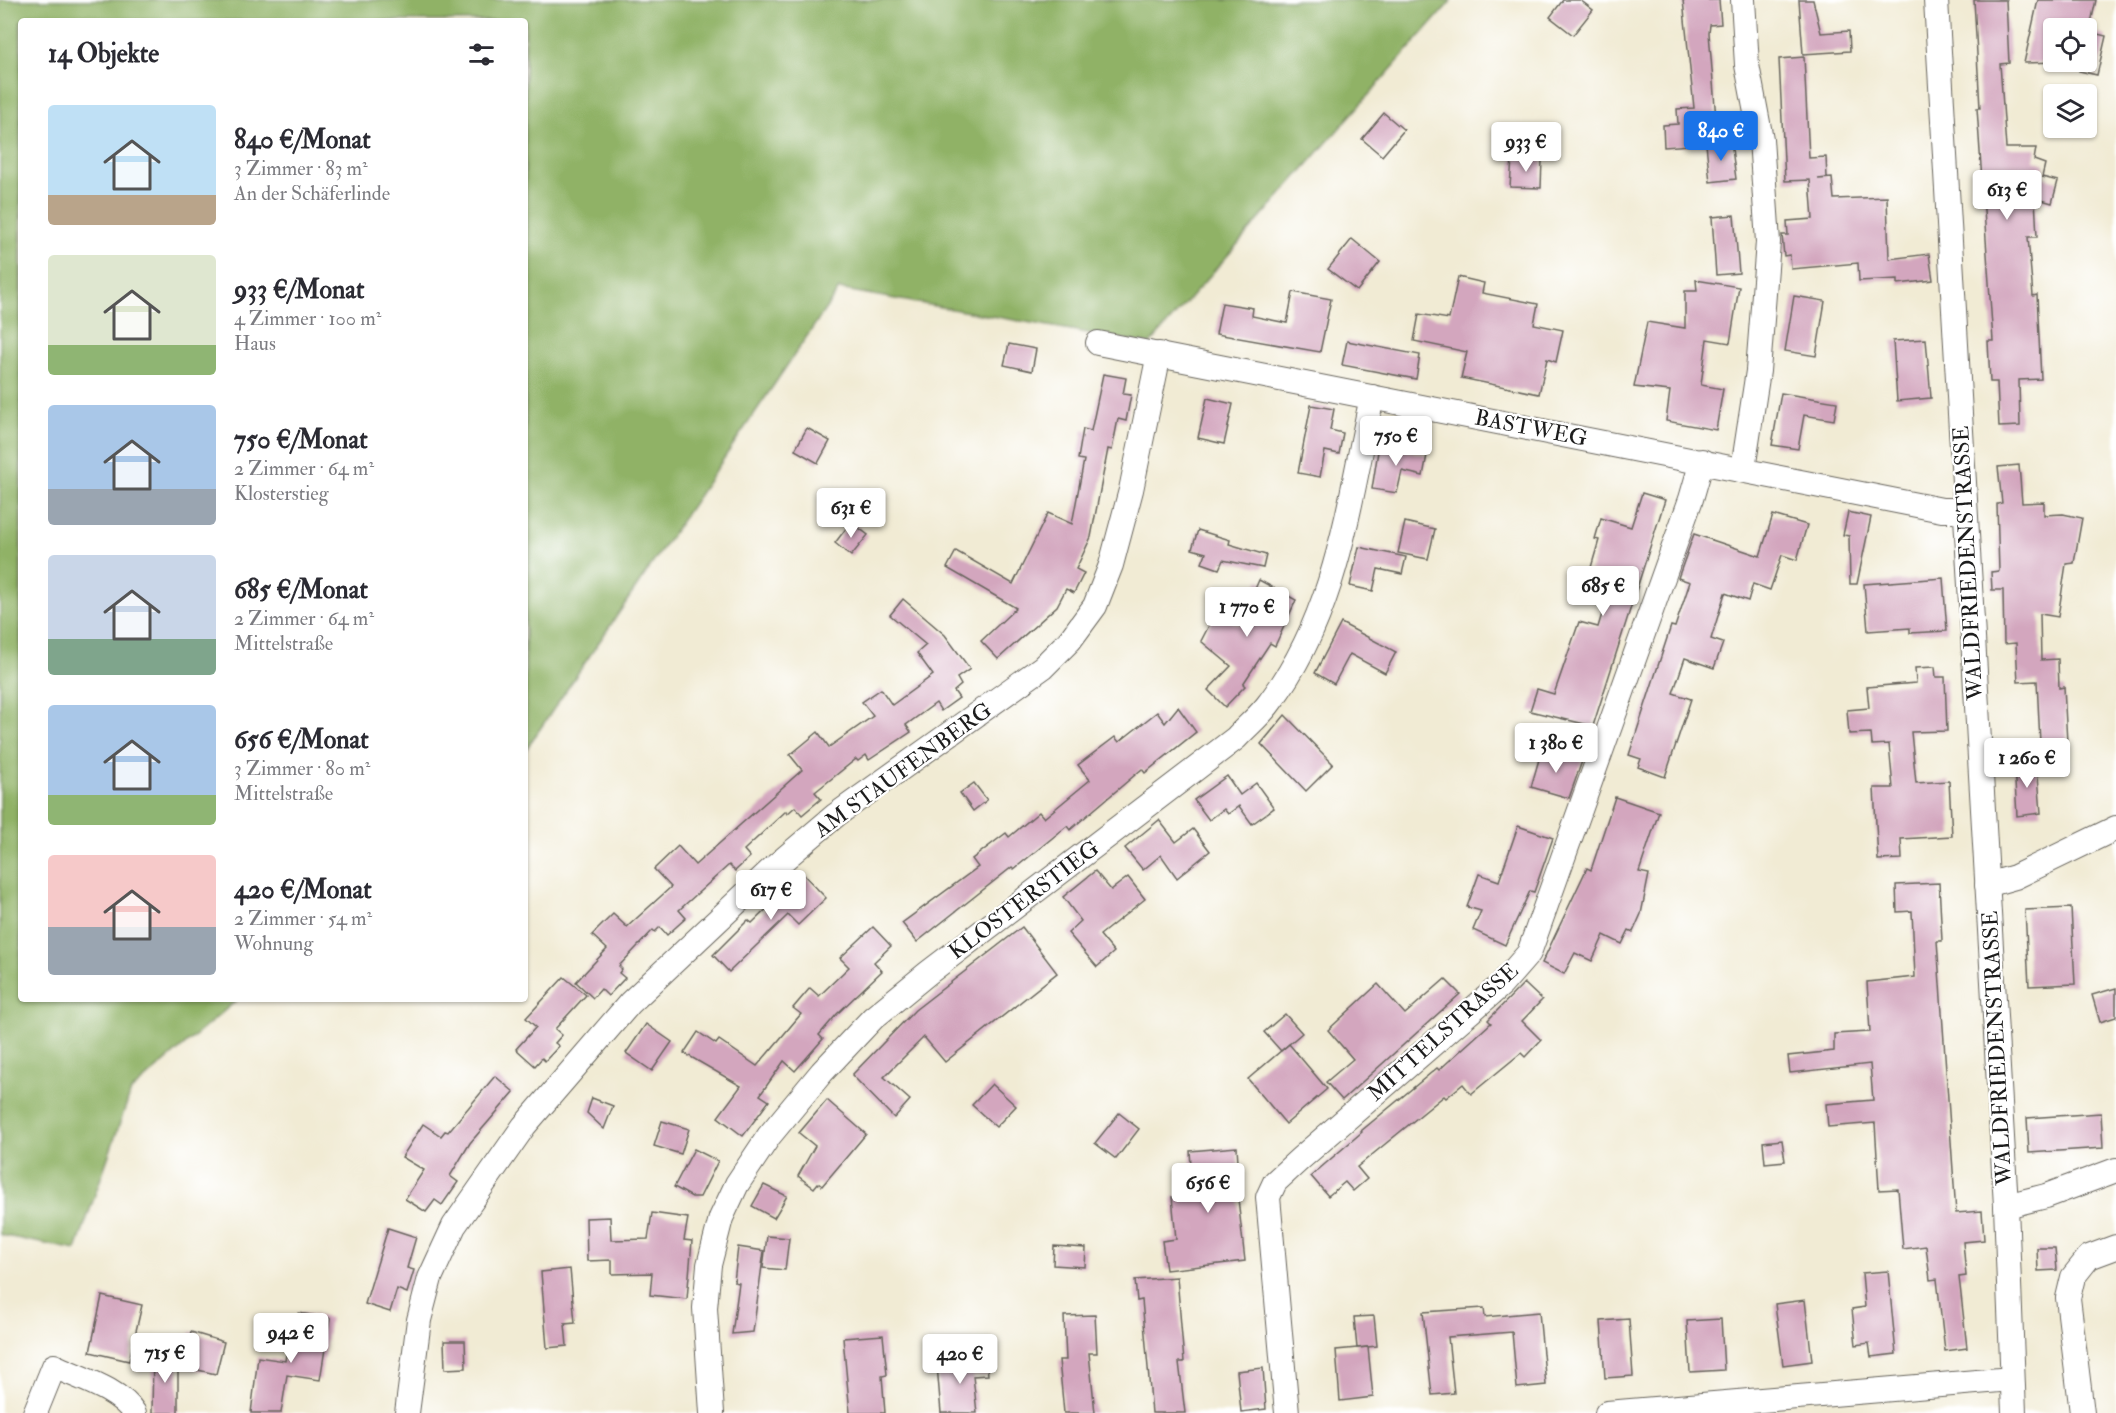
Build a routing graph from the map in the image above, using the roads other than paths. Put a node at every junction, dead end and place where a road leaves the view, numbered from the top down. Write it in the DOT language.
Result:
graph roads {
  1 [pos="1743,0"];
  2 [pos="1936,0"];
  3 [pos="1098,343"];
  4 [pos="1160,354"];
  5 [pos="1372,397"];
  6 [pos="1702,461"];
  7 [pos="1743,469"];
  8 [pos="1964,510"];
  9 [pos="2116,828"];
  10 [pos="1987,885"];
  11 [pos="2116,1170"];
  12 [pos="2006,1206"];
  13 [pos="2116,1246"];
  14 [pos="2012,1379"];
  15 [pos="35,1413"];
  16 [pos="134,1413"];
  17 [pos="407,1413"];
  18 [pos="712,1413"];
  19 [pos="1287,1413"];
  20 [pos="1607,1413"];
  21 [pos="2014,1413"];
  22 [pos="2082,1413"];
  1 -- 7 [label="street"];
  2 -- 8 [label="street, WALDFRIEDENSTRASSE"];
  3 -- 4 [label="street, BASTWEG"];
  4 -- 5 [label="street, BASTWEG"];
  4 -- 17 [label="street, AM STAUFENBERG"];
  5 -- 6 [label="street, BASTWEG"];
  5 -- 18 [label="street, KLOSTERSTIEG"];
  6 -- 7 [label="street, BASTWEG"];
  6 -- 19 [label="street, MITTELSTRASSE"];
  7 -- 8 [label="street, BASTWEG"];
  8 -- 10 [label="street, WALDFRIEDENSTRASSE"];
  9 -- 10 [label="street"];
  10 -- 12 [label="street, WALDFRIEDENSTRASSE"];
  11 -- 12 [label="street"];
  12 -- 14 [label="street, WALDFRIEDENSTRASSE"];
  13 -- 22 [label="street"];
  14 -- 20 [label="street"];
  14 -- 21 [label="street, WALDFRIEDENSTRASSE"];
  15 -- 16 [label="street"];
}
